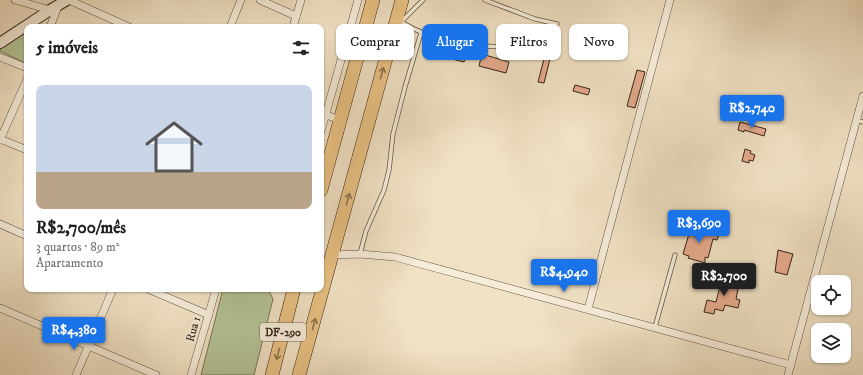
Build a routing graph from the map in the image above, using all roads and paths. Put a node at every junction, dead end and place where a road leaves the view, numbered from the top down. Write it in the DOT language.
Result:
graph roads {
  1 [pos="15,0"];
  2 [pos="241,0"];
  3 [pos="260,0"];
  4 [pos="301,0"];
  5 [pos="358,0"];
  6 [pos="373,0"];
  7 [pos="402,0"];
  8 [pos="423,0"];
  9 [pos="485,0"];
  10 [pos="670,0"];
  11 [pos="65,1"];
  12 [pos="50,10"];
  13 [pos="296,16"];
  14 [pos="29,24"];
  15 [pos="52,24"];
  16 [pos="122,24"];
  17 [pos="231,24"];
  18 [pos="294,24"];
  19 [pos="398,24"];
  20 [pos="557,24"];
  21 [pos="24,28"];
  22 [pos="414,30"];
  23 [pos="421,33"];
  24 [pos="0,44"];
  25 [pos="496,47"];
  26 [pos="0,57"];
  27 [pos="388,60"];
  28 [pos="24,67"];
  29 [pos="24,86"];
  30 [pos="863,96"];
  31 [pos="324,111"];
  32 [pos="324,114"];
  33 [pos="340,120"];
  34 [pos="860,121"];
  35 [pos="0,139"];
  36 [pos="24,149"];
  37 [pos="324,179"];
  38 [pos="0,224"];
  39 [pos="24,235"];
  40 [pos="360,254"];
  41 [pos="333,255"];
  42 [pos="675,255"];
  43 [pos="324,288"];
  44 [pos="112,292"];
  45 [pos="164,292"];
  46 [pos="215,292"];
  47 [pos="293,292"];
  48 [pos="323,292"];
  49 [pos="0,308"];
  50 [pos="588,309"];
  51 [pos="209,315"];
  52 [pos="656,327"];
  53 [pos="88,346"];
  54 [pos="791,365"];
  55 [pos="76,375"];
  56 [pos="156,375"];
  57 [pos="191,375"];
  58 [pos="272,375"];
  59 [pos="300,375"];
  60 [pos="788,375"];
  1 -- 12 [label="street"];
  2 -- 17 [label="street"];
  3 -- 13 [label="street"];
  4 -- 13 [label="street"];
  5 -- 31 [label="street"];
  6 -- 33 [label="highway"];
  7 -- 19 [label="highway, DF-290"];
  8 -- 19 [label="lane"];
  9 -- 20 [label="lane"];
  10 -- 50 [label="street"];
  11 -- 12 [label="street"];
  11 -- 15 [label="street"];
  11 -- 16 [label="street"];
  12 -- 14 [label="street"];
  13 -- 18 [label="street"];
  21 -- 24 [label="street"];
  22 -- 23 [label="lane"];
  23 -- 25 [label="lane"];
  23 -- 40 [label="lane"];
  26 -- 28 [label="street"];
  41 -- 27 [label="highway, DF-290, one-way"];
  29 -- 35 [label="street"];
  30 -- 34 [label="street"];
  32 -- 33 [label="street"];
  33 -- 37 [label="highway"];
  34 -- 54 [label="street"];
  35 -- 36 [label="street"];
  38 -- 39 [label="street"];
  40 -- 41 [label="street"];
  40 -- 50 [label="street"];
  43 -- 41 [label="highway, DF-290, one-way"];
  42 -- 52 [label="lane"];
  44 -- 53 [label="street"];
  45 -- 51 [label="street"];
  46 -- 51 [label="street, Rua 1"];
  47 -- 58 [label="highway, DF-290, one-way"];
  59 -- 48 [label="highway, DF-290, one-way"];
  49 -- 53 [label="street"];
  50 -- 52 [label="street"];
  51 -- 57 [label="street, Rua 1"];
  52 -- 54 [label="street"];
  53 -- 55 [label="street"];
  53 -- 56 [label="street"];
  54 -- 60 [label="street"];
}
